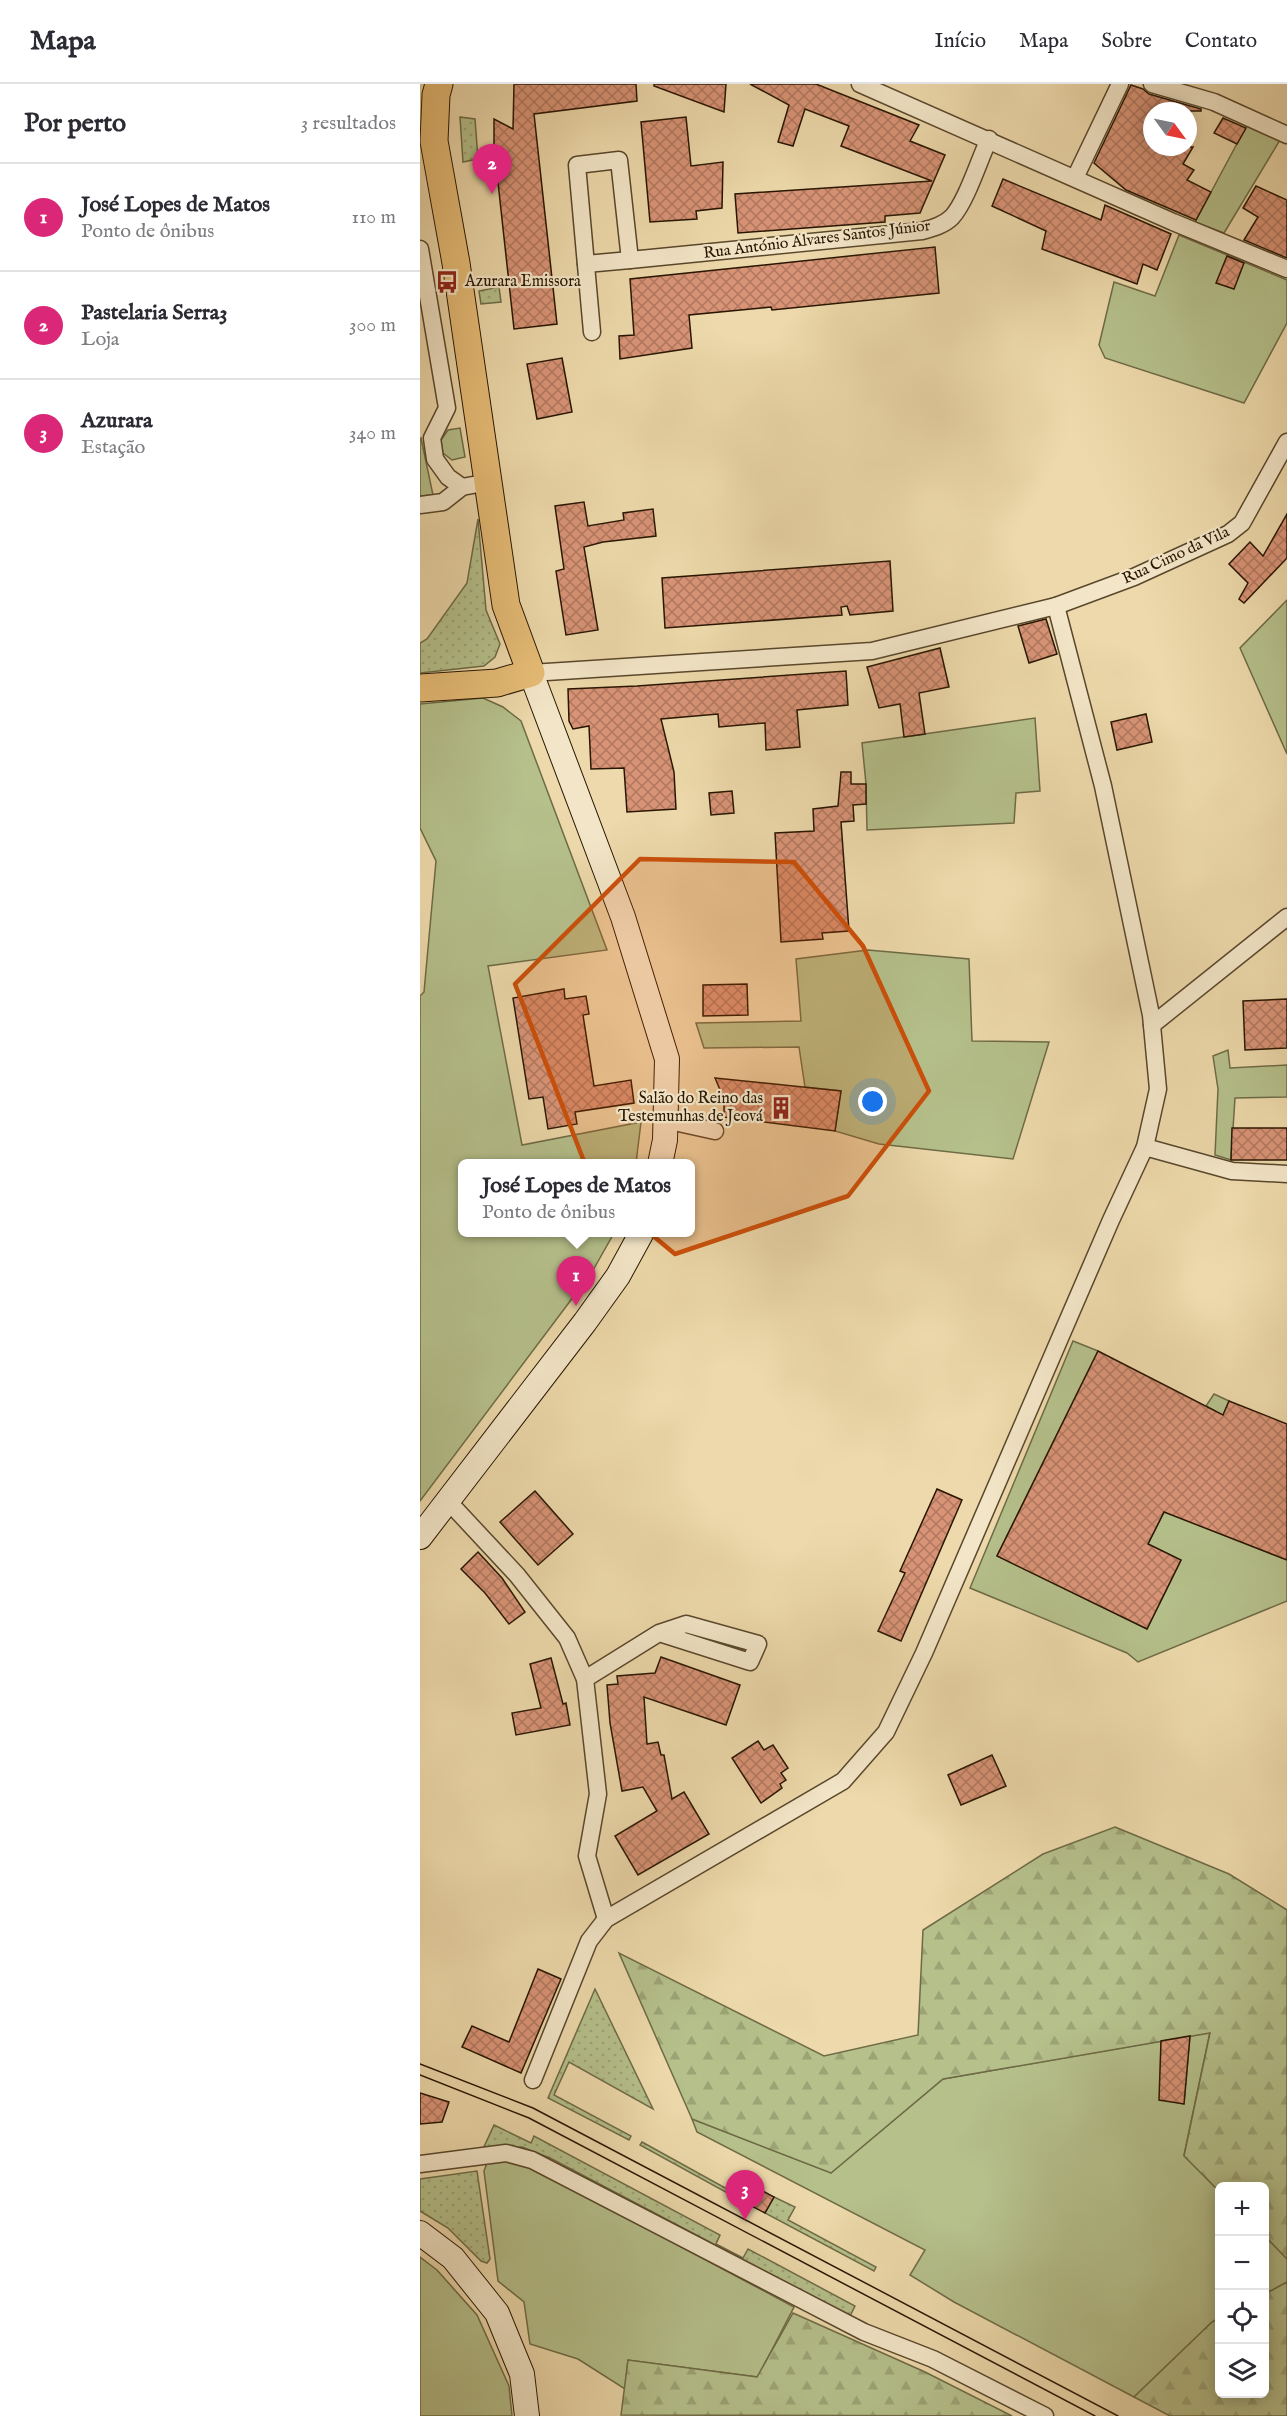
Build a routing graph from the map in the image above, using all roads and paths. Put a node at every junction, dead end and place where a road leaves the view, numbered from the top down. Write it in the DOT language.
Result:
graph roads {
  1 [pos="439,84"];
  2 [pos="860,84"];
  3 [pos="1120,84"];
  4 [pos="1152,84"];
  5 [pos="427,131"];
  6 [pos="1287,135"];
  7 [pos="989,139"];
  8 [pos="1075,178"];
  9 [pos="420,249"];
  10 [pos="630,260"];
  11 [pos="586,264"];
  12 [pos="1287,269"];
  13 [pos="592,332"];
  14 [pos="428,427"];
  15 [pos="1287,441"];
  16 [pos="489,482"];
  17 [pos="462,487"];
  18 [pos="420,505"];
  19 [pos="1056,606"];
  20 [pos="531,673"];
  21 [pos="420,688"];
  22 [pos="1287,917"];
  23 [pos="1152,1025"];
  24 [pos="666,1120"];
  25 [pos="715,1131"];
  26 [pos="1145,1147"];
  27 [pos="661,1159"];
  28 [pos="1287,1174"];
  29 [pos="640,1237"];
  30 [pos="448,1501"];
  31 [pos="420,1537"];
  32 [pos="659,1633"];
  33 [pos="585,1679"];
  34 [pos="606,1919"];
  35 [pos="533,2080"];
  36 [pos="420,2164"];
  37 [pos="420,2233"];
  38 [pos="527,2416"];
  39 [pos="1045,2416"];
  1 -- 5 [label="main road"];
  2 -- 7 [label="street"];
  3 -- 8 [label="street"];
  4 -- 6 [label="street"];
  5 -- 16 [label="main road"];
  7 -- 8 [label="street"];
  7 -- 10 [label="street, Rua António Alvares Santos Júnior"];
  8 -- 12 [label="street"];
  9 -- 14 [label="street"];
  10 -- 11 [label="street, Rua António Alvares Santos Júnior"];
  10 -- 11 [label="street"];
  11 -- 13 [label="street"];
  14 -- 17 [label="street"];
  15 -- 19 [label="street, Rua Cimo da Vila"];
  16 -- 17 [label="street"];
  16 -- 20 [label="main road"];
  17 -- 18 [label="street"];
  19 -- 20 [label="street, Rua Cimo da Vila"];
  19 -- 23 [label="street"];
  20 -- 21 [label="main road"];
  20 -- 24 [label="street"];
  22 -- 23 [label="street"];
  23 -- 26 [label="street"];
  24 -- 25 [label="street"];
  24 -- 27 [label="street"];
  26 -- 28 [label="street"];
  26 -- 34 [label="street"];
  29 -- 30 [label="street"];
  30 -- 31 [label="street"];
  30 -- 33 [label="street"];
  32 -- 32 [label="street"];
  32 -- 33 [label="street"];
  33 -- 34 [label="street"];
  34 -- 35 [label="street"];
  36 -- 39 [label="street"];
  37 -- 38 [label="street"];
}
